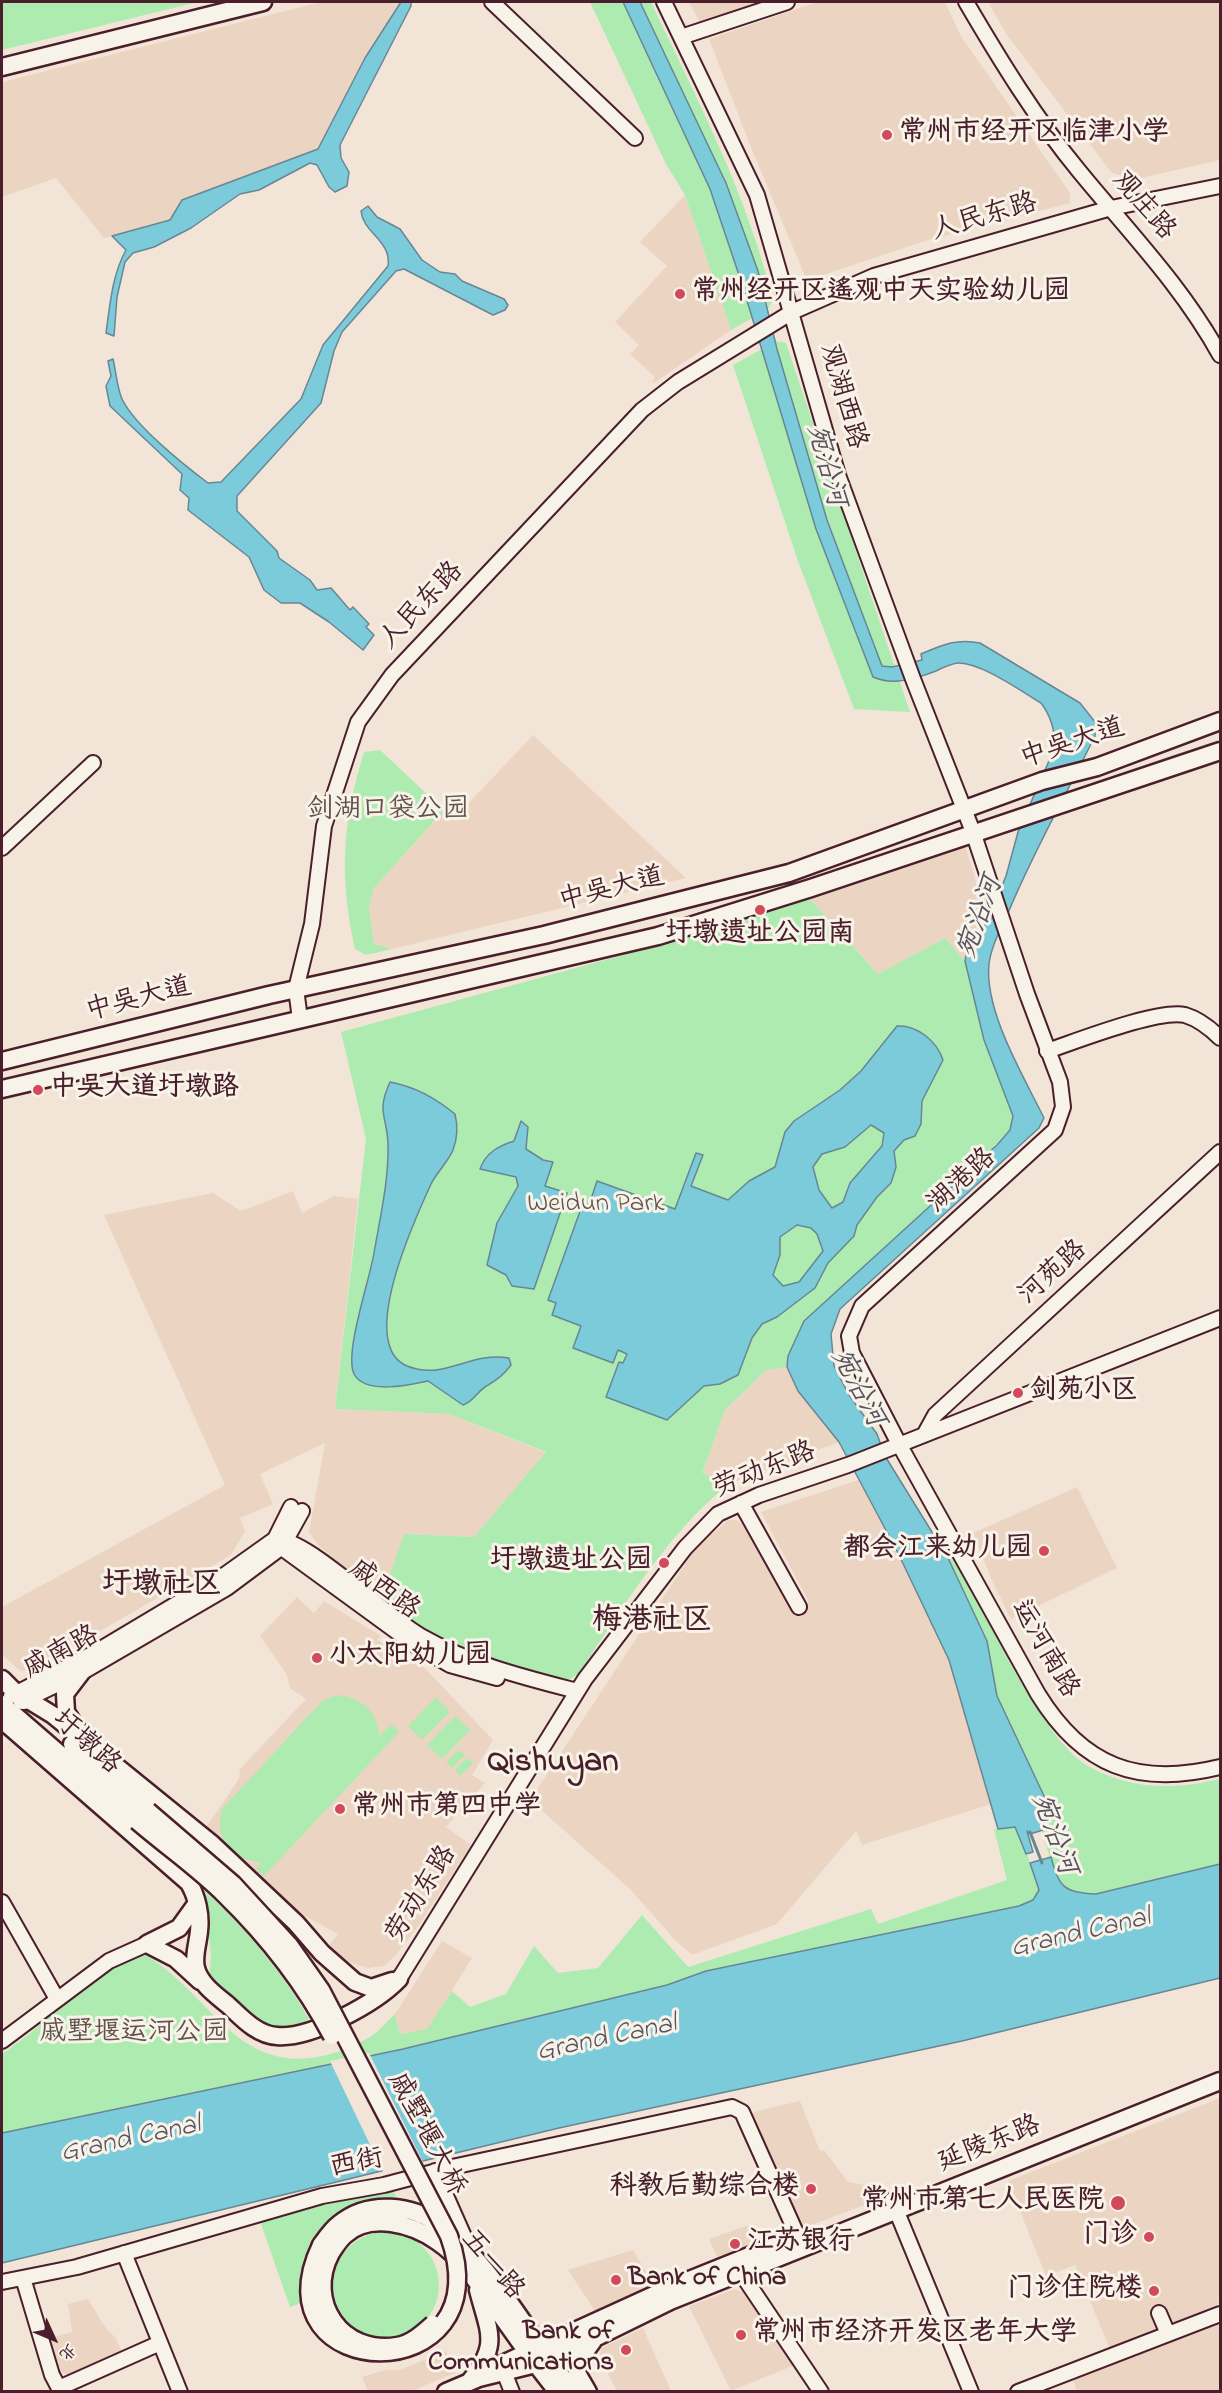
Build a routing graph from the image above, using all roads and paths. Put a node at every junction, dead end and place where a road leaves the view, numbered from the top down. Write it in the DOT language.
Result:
graph roads {
  1 [pos="263,2"];
  2 [pos="492,2"];
  3 [pos="664,2"];
  4 [pos="787,2"];
  5 [pos="966,2"];
  6 [pos="681,37"];
  7 [pos="2,67"];
  8 [pos="635,138"];
  9 [pos="1221,186"];
  10 [pos="1112,208"];
  11 [pos="792,312"];
  12 [pos="1221,355"];
  13 [pos="1221,721"];
  14 [pos="1221,751"];
  15 [pos="93,763"];
  16 [pos="964,809"];
  17 [pos="973,832"];
  18 [pos="2,848"];
  19 [pos="296,989"];
  20 [pos="300,1018"];
  21 [pos="1221,1038"];
  22 [pos="1047,1050"];
  23 [pos="2,1061"];
  24 [pos="2,1089"];
  25 [pos="1221,1152"];
  26 [pos="1221,1318"];
  27 [pos="924,1435"];
  28 [pos="892,1447"];
  29 [pos="741,1503"];
  30 [pos="296,1509"];
  31 [pos="282,1543"];
  32 [pos="800,1607"];
  33 [pos="81,1673"];
  34 [pos="2,1679"];
  35 [pos="575,1695"];
  36 [pos="23,1698"];
  37 [pos="3,1709"];
  38 [pos="104,1755"];
  39 [pos="1221,1767"];
  40 [pos="133,1798"];
  41 [pos="142,1816"];
  42 [pos="2,1902"];
  43 [pos="197,1902"];
  44 [pos="147,1944"];
  45 [pos="399,1979"];
  46 [pos="204,1984"];
  47 [pos="57,1999"];
  48 [pos="2,2041"];
  49 [pos="1221,2070"];
  50 [pos="1221,2081"];
  51 [pos="435,2171"];
  52 [pos="894,2205"];
  53 [pos="798,2237"];
  54 [pos="326,2249"];
  55 [pos="124,2253"];
  56 [pos="476,2260"];
  57 [pos="737,2267"];
  58 [pos="23,2278"];
  59 [pos="476,2281"];
  60 [pos="2,2282"];
  61 [pos="1160,2313"];
  62 [pos="1221,2314"];
  63 [pos="1168,2334"];
  64 [pos="593,2341"];
  65 [pos="160,2343"];
  66 [pos="538,2356"];
  67 [pos="504,2372"];
  68 [pos="475,2380"];
  69 [pos="566,2389"];
  70 [pos="60,2390"];
  71 [pos="180,2391"];
  72 [pos="446,2391"];
  73 [pos="512,2391"];
  74 [pos="588,2391"];
  75 [pos="821,2391"];
  76 [pos="970,2391"];
  77 [pos="1018,2391"];
  1 -- 7 [label="main road"];
  2 -- 8 [label="street"];
  3 -- 6 [label="street, 观湖西路"];
  4 -- 6 [label="street"];
  5 -- 10 [label="street, 观庄路"];
  6 -- 11 [label="street, 观湖西路"];
  9 -- 10 [label="street, 人民东路"];
  10 -- 11 [label="street, 人民东路"];
  10 -- 12 [label="street, 观庄路"];
  11 -- 16 [label="street, 观湖西路"];
  11 -- 19 [label="street, 人民东路"];
  13 -- 16 [label="main road, 中吴大道"];
  14 -- 17 [label="main road, 中吴大道"];
  15 -- 18 [label="street"];
  16 -- 17 [label="street"];
  16 -- 19 [label="main road, 中吴大道"];
  17 -- 20 [label="main road, 中吴大道"];
  17 -- 22 [label="street, 湖港路"];
  19 -- 20 [label="street, 人民东路"];
  19 -- 23 [label="main road, 中吴大道"];
  20 -- 24 [label="main road, 中吴大道"];
  21 -- 22 [label="street"];
  22 -- 28 [label="street, 湖港路"];
  25 -- 27 [label="street, 河苑路"];
  26 -- 27 [label="street, 劳动东路"];
  27 -- 28 [label="street, 劳动东路"];
  28 -- 29 [label="street, 劳动东路"];
  28 -- 39 [label="street, 运河南路"];
  29 -- 32 [label="street"];
  29 -- 35 [label="street, 劳动东路"];
  30 -- 31 [label="street, 戚南路"];
  31 -- 33 [label="street, 戚南路"];
  31 -- 35 [label="street, 戚西路"];
  31 -- 36 [label="street, 戚南路"];
  33 -- 36 [label="street, 戚南路"];
  33 -- 38 [label="main road"];
  34 -- 36 [label="main road, 圩墩路"];
  35 -- 45 [label="street, 劳动东路"];
  36 -- 37 [label="street, 戚南路"];
  36 -- 38 [label="main road"];
  36 -- 40 [label="main road, 圩墩路"];
  37 -- 41 [label="main road, 圩墩路"];
  37 -- 43 [label="main road"];
  38 -- 40 [label="main road"];
  38 -- 45 [label="main road"];
  40 -- 41 [label="main road, 圩墩路"];
  41 -- 54 [label="main road, 戚墅堰大桥, bridge"];
  42 -- 47 [label="street"];
  43 -- 44 [label="main road"];
  43 -- 46 [label="main road"];
  44 -- 46 [label="main road"];
  44 -- 47 [label="street"];
  45 -- 46 [label="main road"];
  47 -- 48 [label="street"];
  49 -- 52 [label="main road, 延陵东路"];
  50 -- 52 [label="main road, 延陵东路"];
  51 -- 53 [label="street, 西街"];
  51 -- 55 [label="street, 西街"];
  51 -- 56 [label="street"];
  52 -- 53 [label="main road, 延陵东路"];
  52 -- 57 [label="main road, 延陵东路"];
  52 -- 76 [label="street"];
  53 -- 57 [label="main road, 延陵东路"];
  54 -- 56 [label="main road, 五一路"];
  54 -- 59 [label="main road, 五一路"];
  55 -- 58 [label="street, 西街"];
  55 -- 65 [label="street"];
  56 -- 66 [label="main road, 五一路"];
  57 -- 64 [label="main road, 延陵东路"];
  57 -- 66 [label="main road, 延陵东路"];
  57 -- 75 [label="street"];
  58 -- 60 [label="street, 西街"];
  58 -- 70 [label="street"];
  59 -- 66 [label="main road, 五一路"];
  59 -- 68 [label="main road"];
  61 -- 63 [label="street"];
  62 -- 63 [label="street"];
  63 -- 77 [label="street"];
  64 -- 66 [label="main road, 延陵东路"];
  64 -- 69 [label="main road"];
  64 -- 74 [label="main road"];
  65 -- 70 [label="street"];
  65 -- 71 [label="street"];
  66 -- 67 [label="main road, 延陵东路"];
  66 -- 68 [label="main road"];
  66 -- 69 [label="main road, 五一路"];
  67 -- 68 [label="main road, 延陵东路"];
  67 -- 73 [label="street"];
  68 -- 72 [label="main road, 延陵东路"];
}
